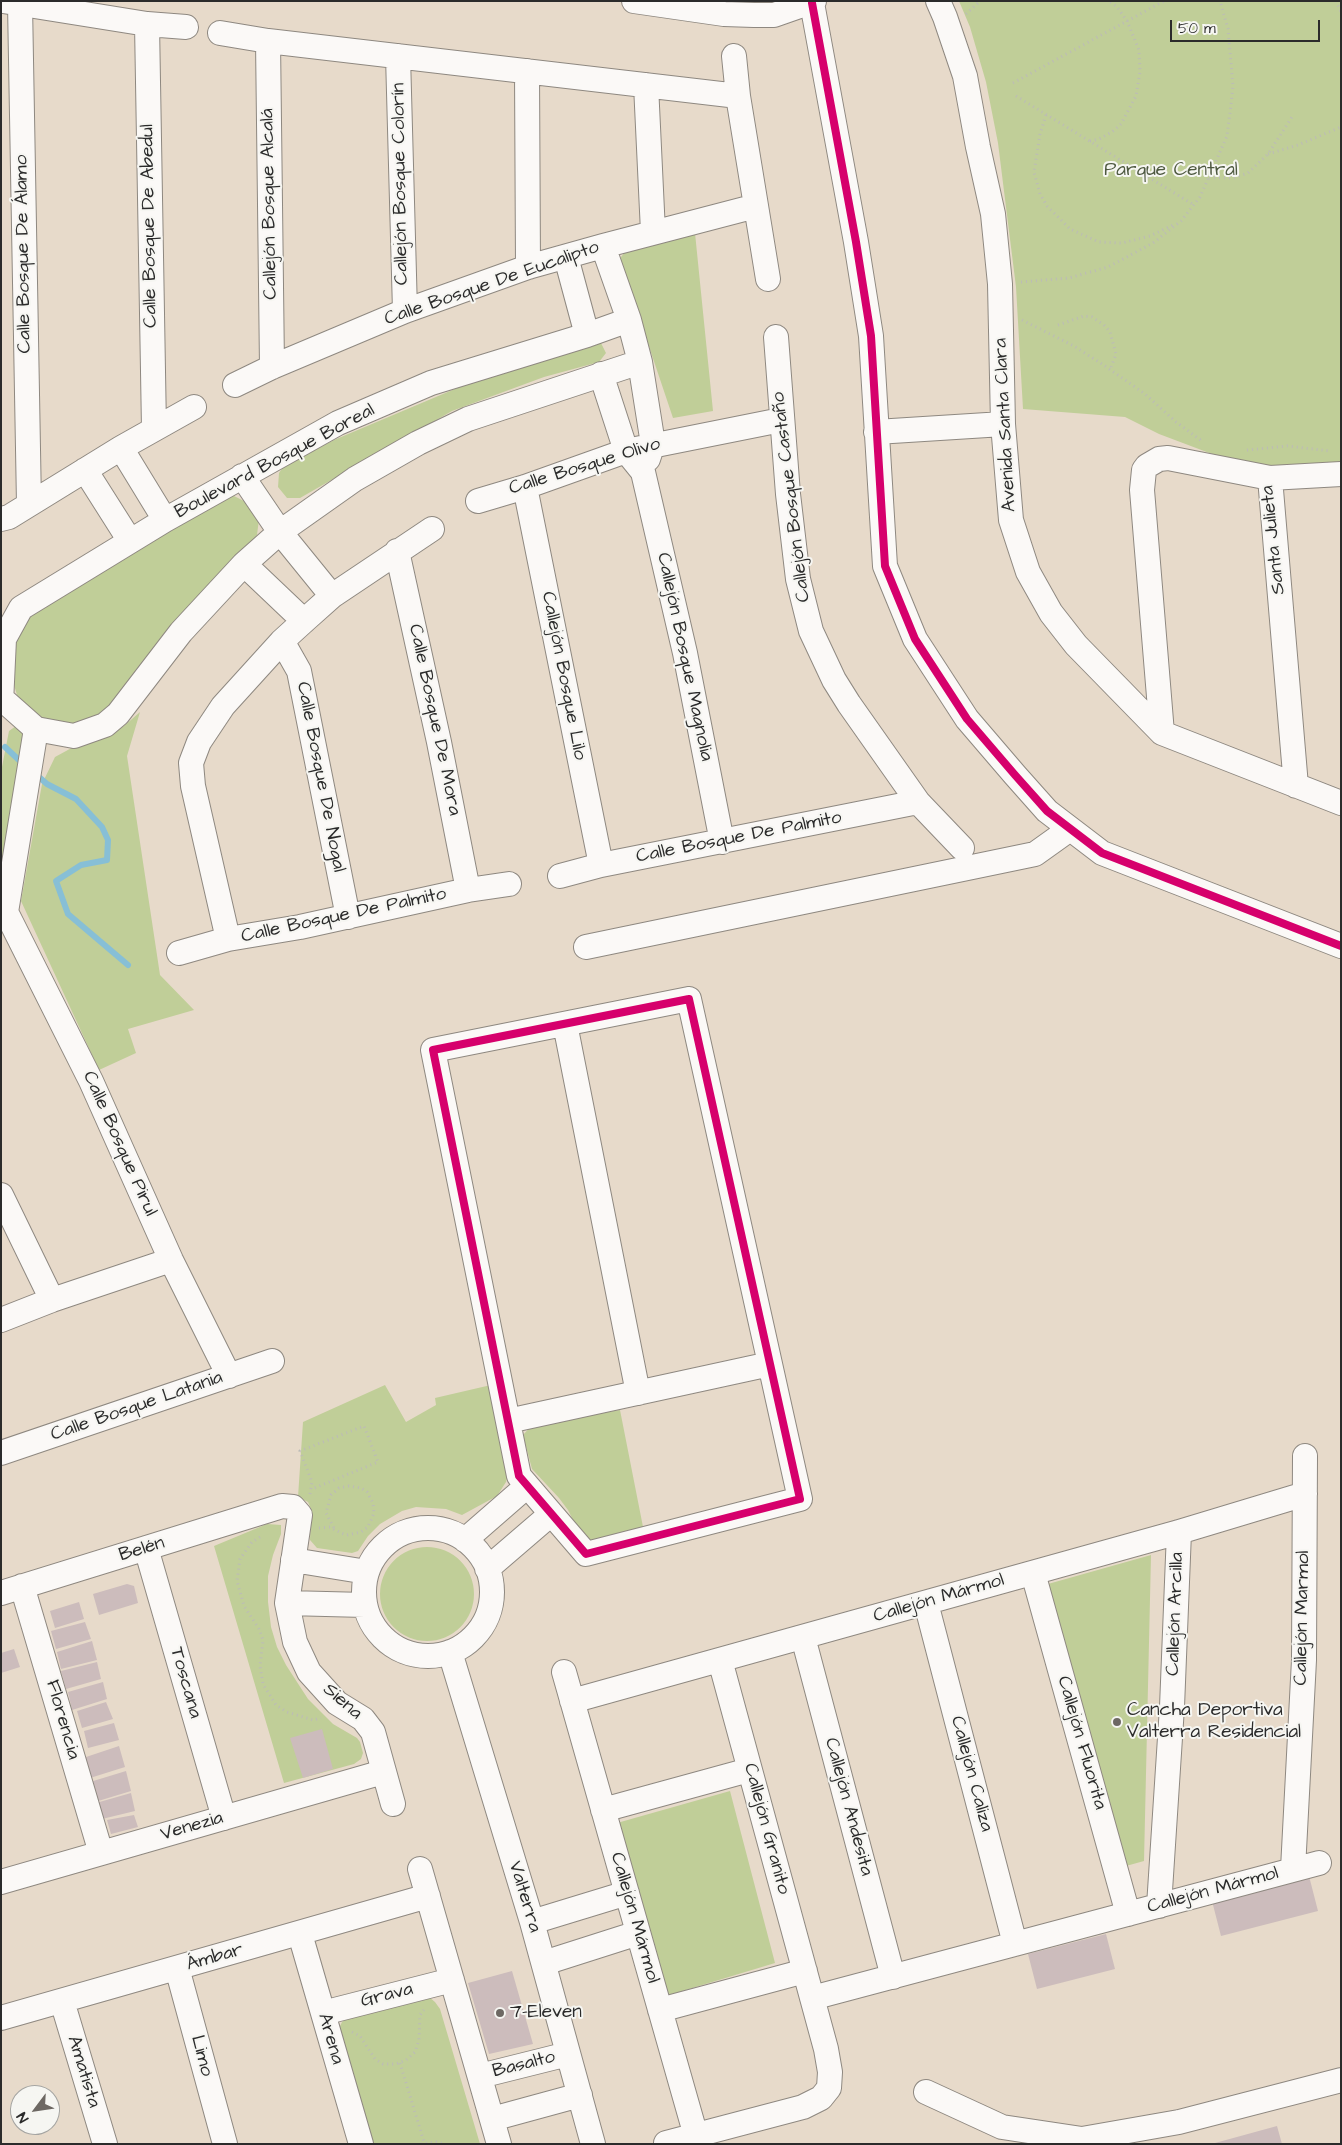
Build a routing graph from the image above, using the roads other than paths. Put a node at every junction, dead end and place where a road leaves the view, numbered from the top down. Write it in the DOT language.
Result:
graph roads {
  1 [pos="634,1"];
  2 [pos="938,1"];
  3 [pos="813,2"];
  4 [pos="11,3"];
  5 [pos="726,8"];
  6 [pos="146,24"];
  7 [pos="186,27"];
  8 [pos="220,32"];
  9 [pos="268,40"];
  10 [pos="398,56"];
  11 [pos="734,56"];
  12 [pos="527,71"];
  13 [pos="646,85"];
  14 [pos="738,96"];
  15 [pos="756,206"];
  16 [pos="653,232"];
  17 [pos="603,246"];
  18 [pos="566,256"];
  19 [pos="528,267"];
  20 [pos="768,279"];
  21 [pos="405,311"];
  22 [pos="629,320"];
  23 [pos="587,335"];
  24 [pos="776,337"];
  25 [pos="640,362"];
  26 [pos="272,367"];
  27 [pos="601,374"];
  28 [pos="236,385"];
  29 [pos="194,407"];
  30 [pos="781,420"];
  31 [pos="1003,424"];
  32 [pos="154,429"];
  33 [pos="876,432"];
  34 [pos="653,444"];
  35 [pos="121,448"];
  36 [pos="626,451"];
  37 [pos="1340,464"];
  38 [pos="85,470"];
  39 [pos="643,472"];
  40 [pos="242,476"];
  41 [pos="1270,478"];
  42 [pos="525,487"];
  43 [pos="478,500"];
  44 [pos="29,504"];
  45 [pos="1,519"];
  46 [pos="165,520"];
  47 [pos="432,529"];
  48 [pos="280,532"];
  49 [pos="130,541"];
  50 [pos="398,551"];
  51 [pos="244,564"];
  52 [pos="332,596"];
  53 [pos="11,608"];
  54 [pos="304,621"];
  55 [pos="282,641"];
  56 [pos="2,699"];
  57 [pos="1,703"];
  58 [pos="36,729"];
  59 [pos="1162,732"];
  60 [pos="1296,786"];
  61 [pos="918,802"];
  62 [pos="1341,803"];
  63 [pos="1070,829"];
  64 [pos="722,842"];
  65 [pos="962,848"];
  66 [pos="601,865"];
  67 [pos="560,876"];
  68 [pos="509,884"];
  69 [pos="468,890"];
  70 [pos="3,912"];
  71 [pos="348,917"];
  72 [pos="228,940"];
  73 [pos="1341,946"];
  74 [pos="586,947"];
  75 [pos="179,953"];
  76 [pos="565,1024"];
  77 [pos="1,1195"];
  78 [pos="171,1260"];
  79 [pos="52,1300"];
  80 [pos="1,1320"];
  81 [pos="272,1361"];
  82 [pos="770,1364"];
  83 [pos="229,1376"];
  84 [pos="638,1393"];
  85 [pos="508,1421"];
  86 [pos="1,1453"];
  87 [pos="1306,1456"];
  88 [pos="527,1486"];
  89 [pos="1305,1494"];
  90 [pos="282,1506"];
  91 [pos="551,1514"];
  92 [pos="1180,1532"];
  93 [pos="465,1540"];
  94 [pos="146,1548"];
  95 [pos="293,1560"];
  96 [pos="487,1569"];
  97 [pos="367,1572"];
  98 [pos="1033,1573"];
  99 [pos="12,1590"];
  100 [pos="287,1603"];
  101 [pos="926,1603"];
  102 [pos="365,1605"];
  103 [pos="803,1636"];
  104 [pos="450,1652"];
  105 [pos="720,1660"];
  106 [pos="564,1672"];
  107 [pos="572,1700"];
  108 [pos="749,1770"];
  109 [pos="383,1772"];
  110 [pos="393,1804"];
  111 [pos="603,1810"];
  112 [pos="224,1818"];
  113 [pos="101,1853"];
  114 [pos="1319,1862"];
  115 [pos="420,1869"];
  116 [pos="1293,1869"];
  117 [pos="1,1882"];
  118 [pos="627,1893"];
  119 [pos="428,1896"];
  120 [pos="1159,1906"];
  121 [pos="1128,1914"];
  122 [pos="532,1922"];
  123 [pos="638,1933"];
  124 [pos="300,1934"];
  125 [pos="1016,1944"];
  126 [pos="544,1963"];
  127 [pos="177,1968"];
  128 [pos="805,1971"];
  129 [pos="893,1977"];
  130 [pos="452,1980"];
  131 [pos="812,1998"];
  132 [pos="62,2000"];
  133 [pos="660,2010"];
  134 [pos="323,2013"];
  135 [pos="1,2018"];
  136 [pos="568,2054"];
  137 [pos="480,2076"];
  138 [pos="1341,2080"];
  139 [pos="926,2092"];
  140 [pos="580,2095"];
  141 [pos="492,2119"];
  142 [pos="696,2136"];
  143 [pos="666,2143"];
  144 [pos="105,2144"];
  145 [pos="224,2144"];
  146 [pos="361,2144"];
  147 [pos="499,2144"];
  148 [pos="593,2144"];
  1 -- 5 [label="street"];
  2 -- 31 [label="street, Avenida Santa Clara"];
  3 -- 5 [label="street"];
  3 -- 33 [label="street"];
  4 -- 6 [label="street"];
  4 -- 44 [label="street, Calle Bosque De Álamo"];
  6 -- 7 [label="street"];
  6 -- 32 [label="street, Calle Bosque De Abedul"];
  8 -- 9 [label="street"];
  9 -- 10 [label="street"];
  9 -- 26 [label="street, Callejón Bosque Alcalá"];
  10 -- 12 [label="street"];
  10 -- 21 [label="street, Callejón Bosque Colorín"];
  11 -- 14 [label="street"];
  12 -- 13 [label="street"];
  12 -- 19 [label="street"];
  13 -- 14 [label="street"];
  13 -- 16 [label="street"];
  14 -- 15 [label="street"];
  15 -- 16 [label="street, Calle Bosque De Eucalipto"];
  15 -- 20 [label="street"];
  16 -- 17 [label="street, Calle Bosque De Eucalipto"];
  17 -- 18 [label="street, Calle Bosque De Eucalipto"];
  17 -- 22 [label="street"];
  18 -- 19 [label="street, Calle Bosque De Eucalipto"];
  18 -- 23 [label="street"];
  19 -- 21 [label="street, Calle Bosque De Eucalipto"];
  21 -- 26 [label="street, Calle Bosque De Eucalipto"];
  22 -- 23 [label="street, Boulevard Bosque Boreal"];
  22 -- 25 [label="street"];
  23 -- 40 [label="street, Boulevard Bosque Boreal"];
  24 -- 30 [label="street, Callejón Bosque Castaño"];
  25 -- 27 [label="street"];
  25 -- 34 [label="street"];
  26 -- 28 [label="street, Calle Bosque De Eucalipto"];
  27 -- 36 [label="street"];
  27 -- 48 [label="street"];
  29 -- 32 [label="street"];
  30 -- 34 [label="street, Calle Bosque Olivo"];
  30 -- 61 [label="street, Callejón Bosque Castaño"];
  31 -- 33 [label="street"];
  31 -- 59 [label="street, Avenida Santa Clara"];
  32 -- 35 [label="street"];
  33 -- 63 [label="street"];
  34 -- 36 [label="street, Calle Bosque Olivo"];
  34 -- 39 [label="street"];
  35 -- 38 [label="street"];
  35 -- 46 [label="street"];
  36 -- 39 [label="street, Callejón Bosque Magnolia"];
  36 -- 42 [label="street, Calle Bosque Olivo"];
  37 -- 41 [label="street"];
  38 -- 44 [label="street"];
  38 -- 49 [label="street"];
  39 -- 64 [label="street, Callejón Bosque Magnolia"];
  40 -- 46 [label="street, Boulevard Bosque Boreal"];
  40 -- 48 [label="street"];
  41 -- 59 [label="street, Santa Julieta"];
  41 -- 60 [label="street, Santa Julieta"];
  42 -- 43 [label="street, Calle Bosque Olivo"];
  42 -- 66 [label="street, Callejón Bosque Lilo"];
  44 -- 45 [label="street"];
  46 -- 49 [label="street, Boulevard Bosque Boreal"];
  47 -- 50 [label="street"];
  48 -- 51 [label="street"];
  48 -- 52 [label="street"];
  49 -- 53 [label="street, Boulevard Bosque Boreal"];
  50 -- 52 [label="street"];
  50 -- 69 [label="street, Calle Bosque De Mora"];
  51 -- 54 [label="street"];
  51 -- 58 [label="street"];
  52 -- 54 [label="street"];
  53 -- 56 [label="street, Boulevard Bosque Boreal"];
  54 -- 55 [label="street"];
  55 -- 71 [label="street, Calle Bosque De Nogal"];
  55 -- 72 [label="street"];
  56 -- 57 [label="street, Boulevard Bosque Boreal"];
  56 -- 58 [label="street"];
  58 -- 70 [label="street"];
  59 -- 60 [label="street, Avenida Santa Clara"];
  60 -- 62 [label="street, Avenida Santa Clara"];
  61 -- 64 [label="street, Calle Bosque De Palmito"];
  61 -- 65 [label="street, Callejón Bosque Castaño"];
  63 -- 73 [label="street"];
  63 -- 74 [label="street"];
  64 -- 66 [label="street, Calle Bosque De Palmito"];
  66 -- 67 [label="street, Calle Bosque De Palmito"];
  68 -- 69 [label="street, Calle Bosque De Palmito"];
  69 -- 71 [label="street, Calle Bosque De Palmito"];
  70 -- 78 [label="street, Calle Bosque Pirul"];
  71 -- 72 [label="street, Calle Bosque De Palmito"];
  72 -- 75 [label="street, Calle Bosque De Palmito"];
  76 -- 82 [label="street"];
  76 -- 84 [label="street"];
  76 -- 85 [label="street"];
  77 -- 79 [label="street"];
  78 -- 79 [label="street"];
  78 -- 83 [label="street, Calle Bosque Pirul"];
  79 -- 80 [label="street"];
  81 -- 83 [label="street, Calle Bosque Latania"];
  82 -- 84 [label="street"];
  82 -- 91 [label="street"];
  83 -- 86 [label="street, Calle Bosque Latania"];
  84 -- 85 [label="street"];
  85 -- 88 [label="street"];
  87 -- 89 [label="street, Callejón Marmol"];
  88 -- 91 [label="street"];
  88 -- 93 [label="street"];
  89 -- 92 [label="street, Callejón Mármol"];
  89 -- 116 [label="street, Callejón Marmol"];
  90 -- 94 [label="street, Belén"];
  90 -- 95 [label="street, Siena"];
  91 -- 96 [label="street"];
  92 -- 98 [label="street, Callejón Mármol"];
  92 -- 120 [label="street, Callejón Arcilla"];
  93 -- 96 [label="street"];
  93 -- 97 [label="street"];
  94 -- 99 [label="street, Belén"];
  94 -- 112 [label="street, Toscana"];
  95 -- 97 [label="street"];
  95 -- 100 [label="street, Siena"];
  96 -- 104 [label="street"];
  97 -- 102 [label="street"];
  98 -- 101 [label="street, Callejón Mármol"];
  98 -- 121 [label="street, Callejón Fluorita"];
  99 -- 113 [label="street, Florencia"];
  100 -- 102 [label="street"];
  100 -- 109 [label="street, Siena"];
  101 -- 103 [label="street, Callejón Mármol"];
  101 -- 125 [label="street, Callejón Caliza"];
  102 -- 104 [label="street"];
  103 -- 105 [label="street, Callejón Mármol"];
  103 -- 129 [label="street, Callejón Andesita"];
  104 -- 122 [label="street, Valterra"];
  105 -- 107 [label="street, Callejón Mármol"];
  105 -- 108 [label="street, Callejón Granito"];
  106 -- 107 [label="street, Callejón Mármol"];
  107 -- 111 [label="street, Callejón Mármol"];
  108 -- 111 [label="street"];
  108 -- 128 [label="street, Callejón Granito"];
  109 -- 110 [label="street, Siena"];
  109 -- 112 [label="street, Venezia"];
  111 -- 118 [label="street, Callejón Mármol"];
  112 -- 113 [label="street, Venezia"];
  113 -- 117 [label="street, Venezia"];
  114 -- 116 [label="street, Callejón Mármol"];
  115 -- 119 [label="street"];
  116 -- 120 [label="street, Callejón Mármol"];
  118 -- 122 [label="street"];
  118 -- 123 [label="street, Callejón Mármol"];
  119 -- 124 [label="street, Ámbar"];
  119 -- 130 [label="street"];
  120 -- 121 [label="street, Callejón Mármol"];
  121 -- 125 [label="street, Callejón Mármol"];
  122 -- 126 [label="street, Valterra"];
  123 -- 126 [label="street"];
  123 -- 133 [label="street, Callejón Mármol"];
  124 -- 127 [label="street, Ámbar"];
  124 -- 134 [label="street, Arena"];
  125 -- 129 [label="street, Callejón Mármol"];
  126 -- 136 [label="street, Valterra"];
  127 -- 132 [label="street, Ámbar"];
  127 -- 145 [label="street, Limo"];
  128 -- 131 [label="street, Callejón Granito"];
  128 -- 133 [label="street"];
  129 -- 131 [label="street, Callejón Mármol"];
  130 -- 134 [label="street, Grava"];
  130 -- 137 [label="street"];
  131 -- 142 [label="street"];
  132 -- 135 [label="street, Ámbar"];
  132 -- 144 [label="street, Amatista"];
  133 -- 142 [label="street, Callejón Mármol"];
  134 -- 146 [label="street, Arena"];
  136 -- 137 [label="street, Basalto"];
  136 -- 140 [label="street, Valterra"];
  137 -- 141 [label="street"];
  138 -- 139 [label="street"];
  140 -- 141 [label="street"];
  140 -- 148 [label="street, Valterra"];
  141 -- 147 [label="street"];
  142 -- 143 [label="street"];
}
